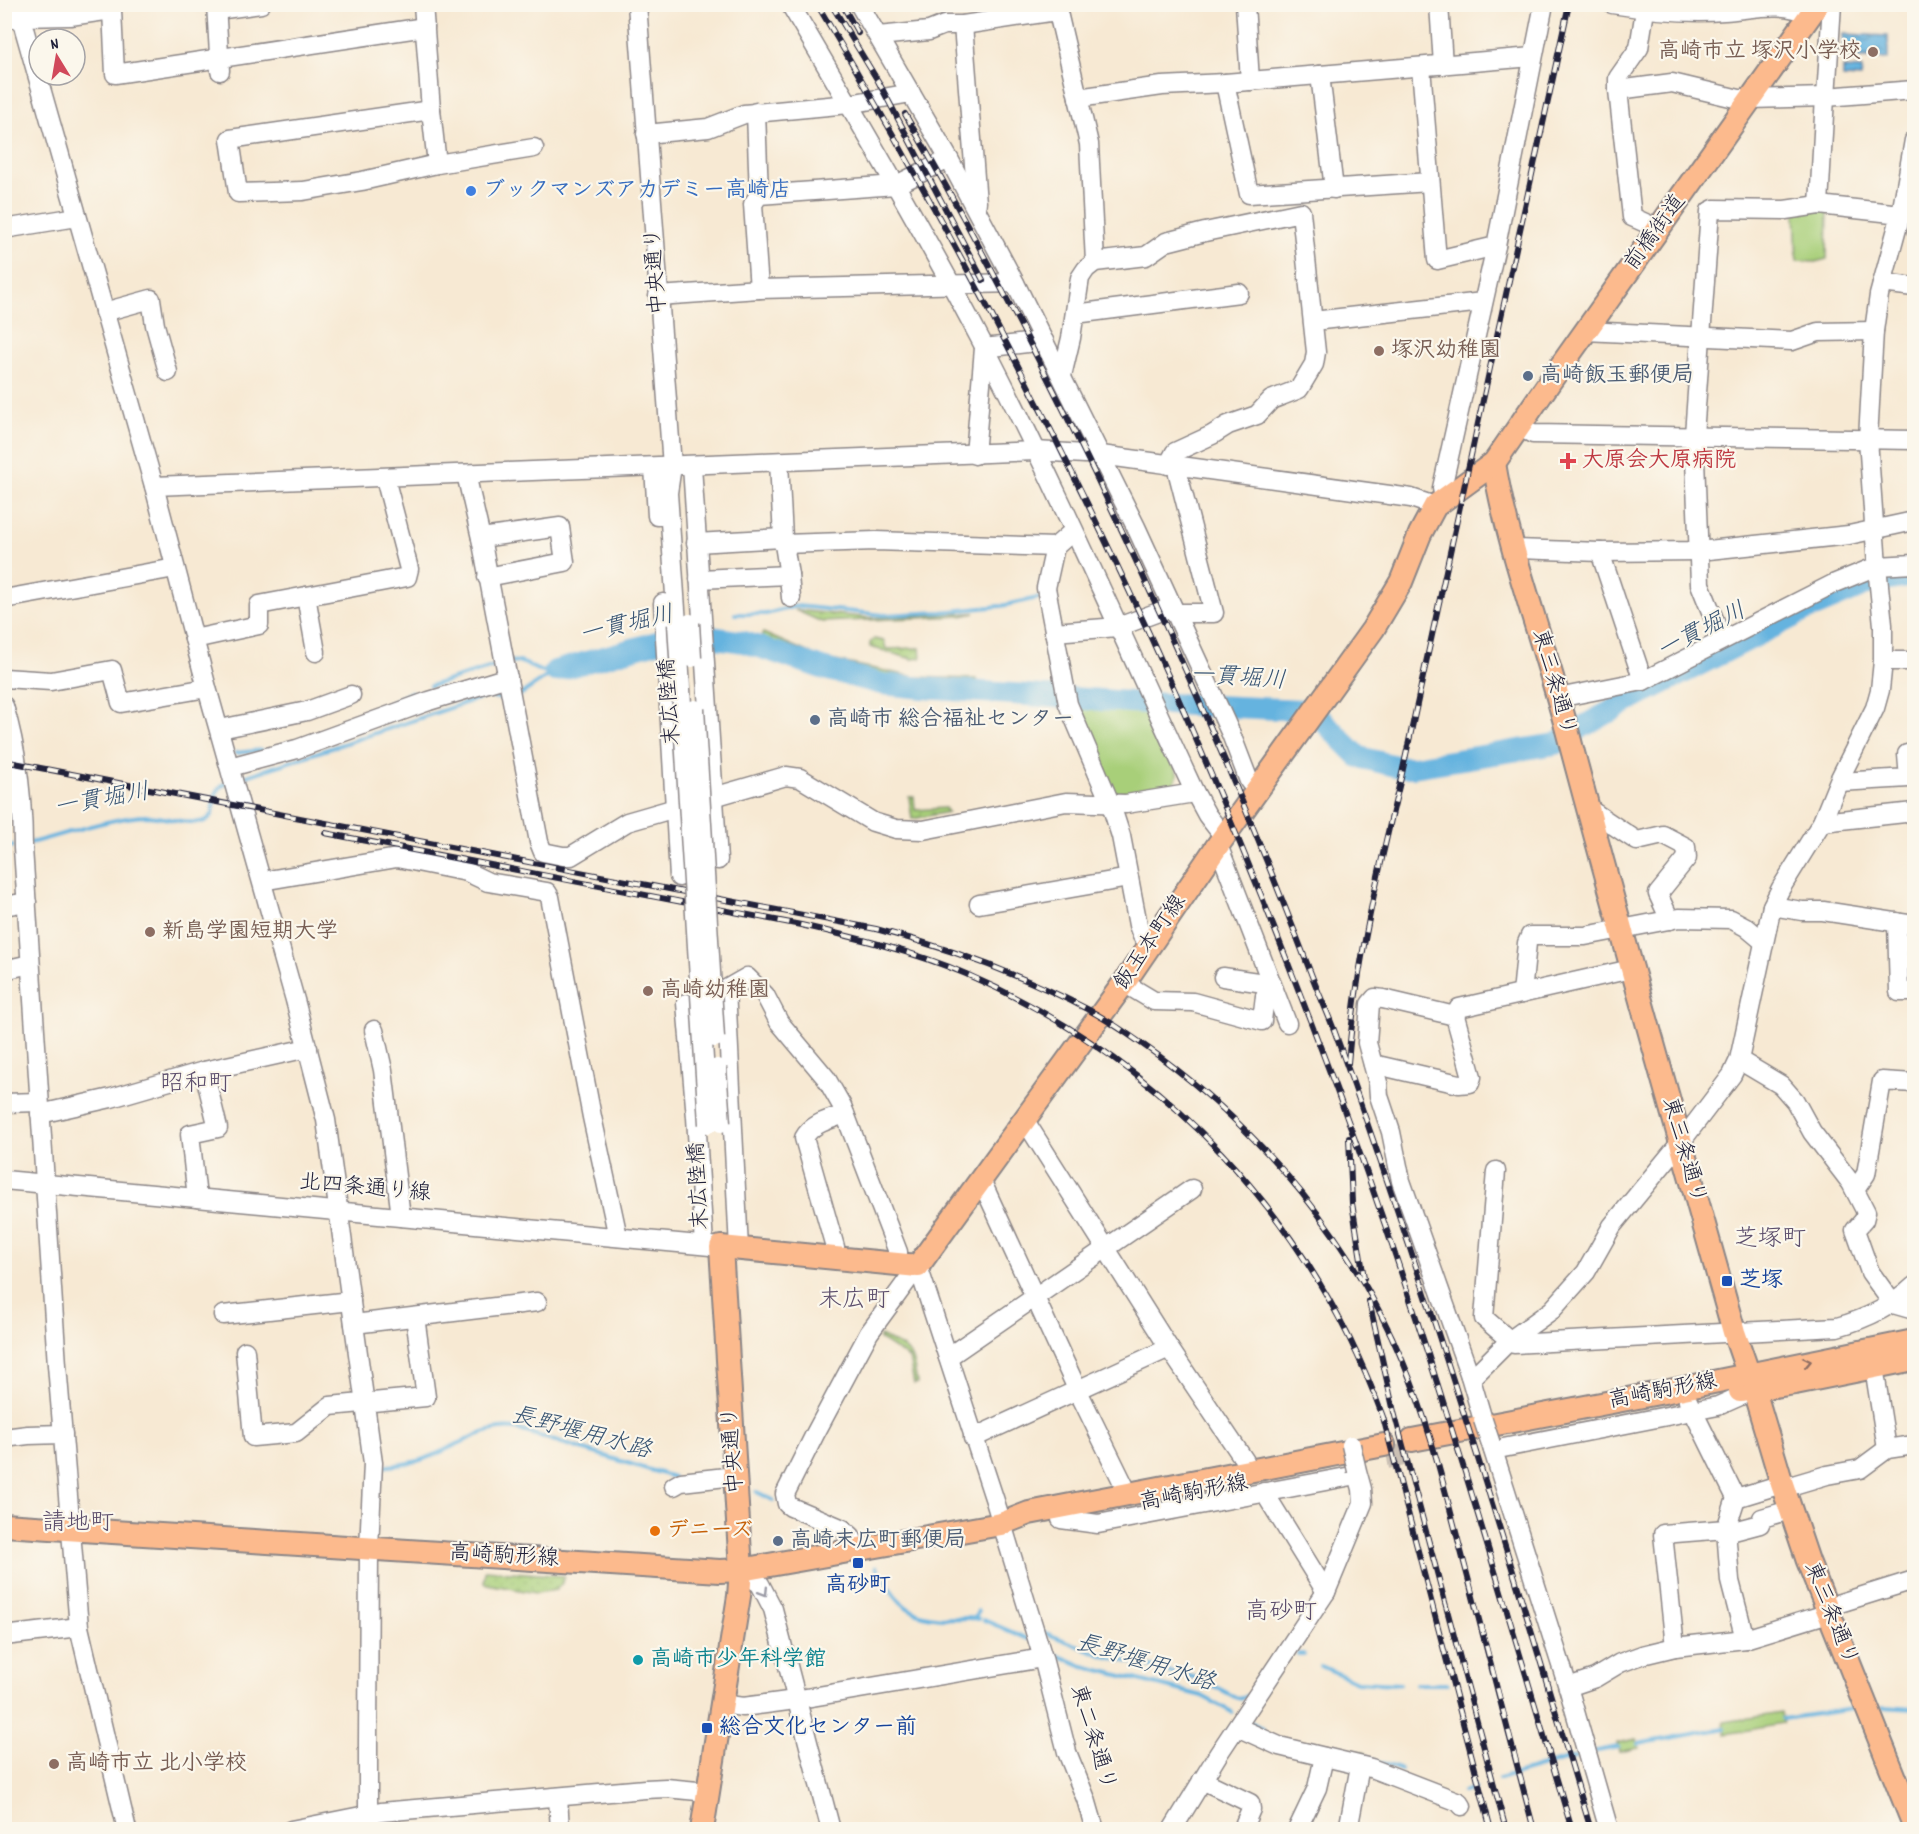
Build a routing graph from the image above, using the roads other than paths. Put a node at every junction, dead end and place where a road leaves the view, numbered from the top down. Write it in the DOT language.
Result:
graph roads {
  1 [pos="261,4"];
  2 [pos="423,4"];
  3 [pos="637,4"];
  4 [pos="790,4"];
  5 [pos="859,4"];
  6 [pos="1245,4"];
  7 [pos="1439,4"];
  8 [pos="1544,4"];
  9 [pos="1612,4"];
  10 [pos="1832,4"];
  11 [pos="111,7"];
  12 [pos="216,7"];
  13 [pos="1646,7"];
  14 [pos="1056,8"];
  15 [pos="1815,10"];
  16 [pos="14,14"];
  17 [pos="963,25"];
  18 [pos="425,27"];
  19 [pos="878,36"];
  20 [pos="1533,57"];
  21 [pos="220,65"];
  22 [pos="1443,65"];
  23 [pos="1421,68"];
  24 [pos="1320,75"];
  25 [pos="1250,81"];
  26 [pos="1225,83"];
  27 [pos="1618,90"];
  28 [pos="1914,90"];
  29 [pos="911,93"];
  30 [pos="1826,97"];
  31 [pos="1078,98"];
  32 [pos="1751,99"];
  33 [pos="849,104"];
  34 [pos="431,110"];
  35 [pos="756,112"];
  36 [pos="646,134"];
  37 [pos="1914,140"];
  38 [pos="534,148"];
  39 [pos="949,159"];
  40 [pos="437,164"];
  41 [pos="1430,182"];
  42 [pos="896,185"];
  43 [pos="1334,189"];
  44 [pos="1300,191"];
  45 [pos="759,195"];
  46 [pos="1819,205"];
  47 [pos="978,212"];
  48 [pos="1301,212"];
  49 [pos="1901,214"];
  50 [pos="77,217"];
  51 [pos="4,229"];
  52 [pos="1659,229"];
  53 [pos="1496,246"];
  54 [pos="1095,262"];
  55 [pos="1015,283"];
  56 [pos="1882,284"];
  57 [pos="951,286"];
  58 [pos="1914,287"];
  59 [pos="759,288"];
  60 [pos="1239,293"];
  61 [pos="658,296"];
  62 [pos="1483,302"];
  63 [pos="104,312"];
  64 [pos="1074,314"];
  65 [pos="1313,321"];
  66 [pos="1874,331"];
  67 [pos="1585,332"];
  68 [pos="1700,335"];
  69 [pos="1044,341"];
  70 [pos="984,348"];
  71 [pos="168,372"];
  72 [pos="1062,376"];
  73 [pos="1519,427"];
  74 [pos="1694,435"];
  75 [pos="1868,439"];
  76 [pos="1914,440"];
  77 [pos="1036,451"];
  78 [pos="975,454"];
  79 [pos="1101,455"];
  80 [pos="779,462"];
  81 [pos="1494,463"];
  82 [pos="692,466"];
  83 [pos="1172,466"];
  84 [pos="663,467"];
  85 [pos="466,474"];
  86 [pos="385,478"];
  87 [pos="154,486"];
  88 [pos="1440,502"];
  89 [pos="1914,521"];
  90 [pos="1874,529"];
  91 [pos="1073,531"];
  92 [pos="481,538"];
  93 [pos="783,541"];
  94 [pos="696,543"];
  95 [pos="1055,547"];
  96 [pos="1515,549"];
  97 [pos="1699,551"];
  98 [pos="1600,552"];
  99 [pos="1914,564"];
  100 [pos="175,568"];
  101 [pos="789,574"];
  102 [pos="1878,575"];
  103 [pos="488,577"];
  104 [pos="699,579"];
  105 [pos="306,596"];
  106 [pos="791,598"];
  107 [pos="4,599"];
  108 [pos="1174,610"];
  109 [pos="1118,627"];
  110 [pos="1054,632"];
  111 [pos="684,633"];
  112 [pos="194,639"];
  113 [pos="1722,639"];
  114 [pos="316,652"];
  115 [pos="1884,661"];
  116 [pos="1914,661"];
  117 [pos="508,677"];
  118 [pos="4,678"];
  119 [pos="1643,681"];
  120 [pos="207,688"];
  121 [pos="351,695"];
  122 [pos="1558,698"];
  123 [pos="4,706"];
  124 [pos="220,729"];
  125 [pos="1914,753"];
  126 [pos="232,776"];
  127 [pos="1839,782"];
  128 [pos="1194,791"];
  129 [pos="1258,792"];
  130 [pos="714,795"];
  131 [pos="1111,805"];
  132 [pos="676,808"];
  133 [pos="1589,809"];
  134 [pos="1914,812"];
  135 [pos="1822,822"];
  136 [pos="1221,841"];
  137 [pos="718,860"];
  138 [pos="679,877"];
  139 [pos="1129,878"];
  140 [pos="262,880"];
  141 [pos="27,902"];
  142 [pos="979,904"];
  143 [pos="4,906"];
  144 [pos="1772,906"];
  145 [pos="1670,920"];
  146 [pos="1906,923"];
  147 [pos="1621,928"];
  148 [pos="1151,941"];
  149 [pos="1764,942"];
  150 [pos="30,964"];
  151 [pos="1631,969"];
  152 [pos="4,970"];
  153 [pos="1223,977"];
  154 [pos="1124,984"];
  155 [pos="1273,988"];
  156 [pos="1914,992"];
  157 [pos="1522,994"];
  158 [pos="686,1003"];
  159 [pos="1455,1016"];
  160 [pos="1287,1023"];
  161 [pos="374,1030"];
  162 [pos="308,1048"];
  163 [pos="1739,1060"];
  164 [pos="1373,1064"];
  165 [pos="204,1071"];
  166 [pos="1914,1083"];
  167 [pos="4,1103"];
  168 [pos="39,1108"];
  169 [pos="845,1114"];
  170 [pos="1024,1119"];
  171 [pos="714,1120"];
  172 [pos="1681,1142"];
  173 [pos="1496,1171"];
  174 [pos="4,1180"];
  175 [pos="981,1180"];
  176 [pos="44,1182"];
  177 [pos="1192,1189"];
  178 [pos="1855,1190"];
  179 [pos="197,1198"];
  180 [pos="339,1211"];
  181 [pos="401,1217"];
  182 [pos="618,1237"];
  183 [pos="722,1247"];
  184 [pos="1106,1248"];
  185 [pos="835,1257"];
  186 [pos="908,1265"];
  187 [pos="1914,1286"];
  188 [pos="1035,1298"];
  189 [pos="351,1301"];
  190 [pos="537,1302"];
  191 [pos="1893,1304"];
  192 [pos="1914,1311"];
  193 [pos="223,1315"];
  194 [pos="415,1317"];
  195 [pos="354,1324"];
  196 [pos="1734,1332"];
  197 [pos="1509,1341"];
  198 [pos="1914,1341"];
  199 [pos="1169,1348"];
  200 [pos="245,1351"];
  201 [pos="948,1357"];
  202 [pos="1914,1359"];
  203 [pos="1874,1368"];
  204 [pos="1470,1376"];
  205 [pos="1752,1382"];
  206 [pos="1078,1391"];
  207 [pos="1689,1399"];
  208 [pos="365,1403"];
  209 [pos="1482,1418"];
  210 [pos="63,1434"];
  211 [pos="4,1438"];
  212 [pos="973,1438"];
  213 [pos="1914,1445"];
  214 [pos="1413,1446"];
  215 [pos="1492,1447"];
  216 [pos="1887,1449"];
  217 [pos="1385,1452"];
  218 [pos="1245,1461"];
  219 [pos="1357,1473"];
  220 [pos="735,1476"];
  221 [pos="1124,1485"];
  222 [pos="674,1486"];
  223 [pos="1782,1486"];
  224 [pos="1264,1492"];
  225 [pos="1736,1498"];
  226 [pos="1055,1508"];
  227 [pos="1790,1510"];
  228 [pos="1001,1524"];
  229 [pos="4,1525"];
  230 [pos="72,1529"];
  231 [pos="1726,1531"];
  232 [pos="369,1548"];
  233 [pos="857,1550"];
  234 [pos="741,1570"];
  235 [pos="1914,1580"];
  236 [pos="1326,1592"];
  237 [pos="1828,1610"];
  238 [pos="79,1628"];
  239 [pos="4,1636"];
  240 [pos="1745,1639"];
  241 [pos="1675,1647"];
  242 [pos="1043,1658"];
  243 [pos="1568,1687"];
  244 [pos="797,1700"];
  245 [pos="722,1704"];
  246 [pos="1237,1727"];
  247 [pos="1324,1757"];
  248 [pos="1360,1766"];
  249 [pos="1202,1780"];
  250 [pos="708,1792"];
  251 [pos="558,1797"];
  252 [pos="1462,1806"];
  253 [pos="370,1822"];
  254 [pos="1914,1825"];
  255 [pos="127,1830"];
  256 [pos="291,1830"];
  257 [pos="560,1830"];
  258 [pos="702,1830"];
  259 [pos="831,1830"];
  260 [pos="1095,1830"];
  261 [pos="1172,1830"];
  262 [pos="1242,1830"];
  263 [pos="1297,1830"];
  264 [pos="1348,1830"];
  265 [pos="1609,1830"];
  1 -- 12 [label="street"];
  2 -- 18 [label="street"];
  3 -- 36 [label="street, 中央通り"];
  4 -- 33 [label="street"];
  5 -- 19 [label="street"];
  6 -- 25 [label="street"];
  7 -- 22 [label="street"];
  8 -- 20 [label="street"];
  9 -- 13 [label="street"];
  10 -- 30 [label="street"];
  11 -- 16 [label="street"];
  11 -- 21 [label="street"];
  12 -- 21 [label="street"];
  13 -- 15 [label="street"];
  13 -- 27 [label="street"];
  14 -- 17 [label="street"];
  14 -- 31 [label="street"];
  15 -- 32 [label="main road, 前橋街道"];
  16 -- 50 [label="street"];
  17 -- 19 [label="street"];
  17 -- 47 [label="street"];
  18 -- 21 [label="street"];
  18 -- 34 [label="street"];
  19 -- 29 [label="street"];
  20 -- 22 [label="street"];
  20 -- 53 [label="street"];
  22 -- 23 [label="street"];
  23 -- 24 [label="street"];
  23 -- 41 [label="street"];
  24 -- 25 [label="street"];
  24 -- 43 [label="street"];
  25 -- 26 [label="street"];
  26 -- 31 [label="street"];
  26 -- 44 [label="street"];
  27 -- 32 [label="street"];
  27 -- 52 [label="street"];
  28 -- 30 [label="street"];
  29 -- 33 [label="street"];
  29 -- 39 [label="street"];
  30 -- 32 [label="street"];
  30 -- 46 [label="street"];
  31 -- 54 [label="street"];
  32 -- 52 [label="main road, 前橋街道"];
  33 -- 35 [label="street"];
  33 -- 42 [label="street"];
  34 -- 40 [label="street"];
  34 -- 40 [label="street"];
  35 -- 36 [label="street"];
  35 -- 45 [label="street"];
  36 -- 61 [label="street, 中央通り"];
  37 -- 49 [label="street"];
  38 -- 40 [label="street"];
  39 -- 42 [label="street"];
  39 -- 47 [label="street"];
  41 -- 43 [label="street"];
  41 -- 53 [label="street"];
  42 -- 45 [label="street"];
  42 -- 57 [label="street"];
  43 -- 44 [label="street"];
  44 -- 48 [label="street"];
  45 -- 59 [label="street"];
  46 -- 49 [label="street"];
  46 -- 68 [label="street"];
  47 -- 55 [label="street"];
  48 -- 54 [label="street"];
  48 -- 65 [label="street"];
  49 -- 56 [label="street"];
  50 -- 51 [label="street"];
  50 -- 63 [label="street"];
  52 -- 67 [label="main road, 前橋街道"];
  53 -- 62 [label="street"];
  54 -- 64 [label="street"];
  55 -- 57 [label="street"];
  55 -- 69 [label="street"];
  56 -- 58 [label="street"];
  56 -- 66 [label="street"];
  57 -- 59 [label="street"];
  57 -- 70 [label="street"];
  59 -- 61 [label="street"];
  60 -- 64 [label="street"];
  61 -- 84 [label="street, 中央通り"];
  62 -- 65 [label="street"];
  62 -- 88 [label="street"];
  63 -- 71 [label="street"];
  63 -- 87 [label="street"];
  64 -- 72 [label="street"];
  65 -- 83 [label="street"];
  66 -- 68 [label="street"];
  66 -- 75 [label="street"];
  67 -- 68 [label="street"];
  67 -- 73 [label="main road, 前橋街道"];
  68 -- 74 [label="street"];
  69 -- 70 [label="street"];
  69 -- 72 [label="street"];
  70 -- 77 [label="street"];
  70 -- 78 [label="street"];
  72 -- 79 [label="street"];
  73 -- 74 [label="street"];
  73 -- 81 [label="main road, 前橋街道"];
  74 -- 75 [label="street"];
  74 -- 97 [label="street"];
  75 -- 76 [label="street"];
  75 -- 90 [label="street"];
  77 -- 78 [label="street"];
  77 -- 79 [label="street"];
  77 -- 91 [label="street"];
  78 -- 80 [label="street"];
  79 -- 83 [label="street"];
  79 -- 108 [label="street"];
  80 -- 82 [label="street"];
  80 -- 93 [label="street"];
  81 -- 88 [label="main road, 飯玉本町線"];
  81 -- 96 [label="main road, 東三条通り"];
  82 -- 84 [label="street"];
  82 -- 94 [label="street"];
  83 -- 88 [label="street"];
  83 -- 108 [label="street"];
  84 -- 85 [label="street"];
  84 -- 111 [label="street, 末広陸橋"];
  85 -- 86 [label="street"];
  85 -- 92 [label="street"];
  86 -- 87 [label="street"];
  86 -- 105 [label="street"];
  87 -- 100 [label="street"];
  88 -- 129 [label="main road, 飯玉本町線"];
  89 -- 90 [label="street"];
  90 -- 97 [label="street"];
  90 -- 102 [label="street"];
  91 -- 95 [label="street"];
  91 -- 109 [label="street"];
  92 -- 103 [label="street"];
  92 -- 103 [label="street"];
  93 -- 94 [label="street"];
  93 -- 95 [label="street"];
  93 -- 101 [label="street"];
  94 -- 104 [label="street"];
  95 -- 110 [label="street"];
  96 -- 98 [label="street"];
  96 -- 122 [label="main road, 東三条通り"];
  97 -- 98 [label="street"];
  97 -- 113 [label="street"];
  98 -- 119 [label="street"];
  99 -- 102 [label="street"];
  100 -- 107 [label="street"];
  100 -- 112 [label="street"];
  101 -- 104 [label="street"];
  101 -- 106 [label="street"];
  102 -- 113 [label="street"];
  102 -- 115 [label="street"];
  103 -- 117 [label="street"];
  104 -- 111 [label="street"];
  105 -- 112 [label="street"];
  105 -- 114 [label="street"];
  108 -- 109 [label="street"];
  108 -- 129 [label="street"];
  109 -- 110 [label="street"];
  109 -- 128 [label="street"];
  110 -- 131 [label="street"];
  111 -- 130 [label="street"];
  111 -- 132 [label="street"];
  111 -- 171 [label="street, 末広陸橋, bridge"];
  112 -- 120 [label="street"];
  113 -- 119 [label="street"];
  115 -- 116 [label="street"];
  115 -- 127 [label="street"];
  117 -- 126 [label="street"];
  117 -- 132 [label="street"];
  118 -- 120 [label="street"];
  119 -- 122 [label="street"];
  120 -- 124 [label="street"];
  121 -- 124 [label="street"];
  122 -- 133 [label="main road, 東三条通り"];
  123 -- 141 [label="street"];
  124 -- 126 [label="street"];
  125 -- 127 [label="street"];
  126 -- 140 [label="street"];
  127 -- 135 [label="street"];
  128 -- 131 [label="street"];
  128 -- 136 [label="street"];
  129 -- 136 [label="main road, 飯玉本町線"];
  130 -- 131 [label="street"];
  130 -- 132 [label="street"];
  130 -- 137 [label="street"];
  131 -- 139 [label="street"];
  132 -- 138 [label="street"];
  133 -- 145 [label="street"];
  133 -- 147 [label="main road, 東三条通り"];
  134 -- 135 [label="street"];
  135 -- 144 [label="street"];
  136 -- 148 [label="main road, 飯玉本町線"];
  136 -- 155 [label="street"];
  139 -- 142 [label="street"];
  139 -- 148 [label="street"];
  140 -- 162 [label="street"];
  140 -- 182 [label="street"];
  141 -- 143 [label="street"];
  141 -- 150 [label="street"];
  144 -- 146 [label="street"];
  144 -- 149 [label="street"];
  145 -- 147 [label="street"];
  145 -- 149 [label="street"];
  146 -- 156 [label="street"];
  147 -- 151 [label="main road, 東三条通り"];
  147 -- 157 [label="street"];
  148 -- 154 [label="main road, 飯玉本町線"];
  149 -- 163 [label="street"];
  150 -- 152 [label="street"];
  150 -- 168 [label="street"];
  151 -- 157 [label="street"];
  151 -- 172 [label="main road, 東三条通り"];
  153 -- 155 [label="street"];
  154 -- 155 [label="street"];
  154 -- 170 [label="main road, 飯玉本町線"];
  155 -- 160 [label="street"];
  157 -- 159 [label="street"];
  158 -- 171 [label="street"];
  159 -- 164 [label="street"];
  159 -- 164 [label="street"];
  161 -- 181 [label="street"];
  162 -- 165 [label="street"];
  162 -- 180 [label="street"];
  163 -- 172 [label="street"];
  163 -- 178 [label="street"];
  164 -- 204 [label="street"];
  165 -- 168 [label="street"];
  165 -- 179 [label="street"];
  166 -- 178 [label="street"];
  167 -- 168 [label="street"];
  168 -- 176 [label="street"];
  169 -- 171 [label="street, 東二条通り"];
  169 -- 185 [label="street"];
  169 -- 186 [label="street, 東二条通り"];
  170 -- 175 [label="main road, 飯玉本町線"];
  170 -- 184 [label="street"];
  171 -- 183 [label="street"];
  171 -- 183 [label="street, 末広陸橋"];
  172 -- 196 [label="main road, 東三条通り"];
  172 -- 197 [label="street"];
  173 -- 197 [label="street"];
  174 -- 176 [label="street, 北四条通り線"];
  175 -- 186 [label="main road, 飯玉本町線"];
  175 -- 188 [label="street"];
  176 -- 179 [label="street, 北四条通り線"];
  176 -- 210 [label="street"];
  177 -- 184 [label="street"];
  178 -- 191 [label="street"];
  179 -- 180 [label="street, 北四条通り線"];
  180 -- 181 [label="street, 北四条通り線"];
  180 -- 189 [label="street"];
  181 -- 182 [label="street, 北四条通り線"];
  182 -- 183 [label="street, 北四条通り線"];
  183 -- 185 [label="main road"];
  183 -- 220 [label="main road, 中央通り"];
  184 -- 188 [label="street"];
  184 -- 199 [label="street"];
  185 -- 186 [label="main road"];
  186 -- 201 [label="street, 東二条通り"];
  186 -- 233 [label="street"];
  187 -- 191 [label="street"];
  188 -- 201 [label="street"];
  188 -- 206 [label="street"];
  189 -- 193 [label="street"];
  189 -- 195 [label="street"];
  190 -- 194 [label="street"];
  191 -- 192 [label="street"];
  191 -- 196 [label="street"];
  194 -- 195 [label="street"];
  194 -- 208 [label="street"];
  195 -- 208 [label="street"];
  196 -- 197 [label="street"];
  196 -- 205 [label="main road, 東三条通り"];
  197 -- 204 [label="street"];
  205 -- 198 [label="main road, 高崎駒形線, one-way"];
  199 -- 206 [label="street"];
  199 -- 218 [label="street"];
  200 -- 208 [label="street"];
  201 -- 212 [label="street, 東二条通り"];
  202 -- 203 [label="main road, 高崎駒形線"];
  203 -- 205 [label="main road, 高崎駒形線"];
  203 -- 216 [label="street"];
  204 -- 209 [label="street"];
  205 -- 207 [label="main road, 高崎駒形線"];
  205 -- 223 [label="main road, 東三条通り"];
  206 -- 212 [label="street"];
  206 -- 221 [label="street"];
  207 -- 209 [label="street"];
  207 -- 214 [label="main road, 高崎駒形線"];
  207 -- 215 [label="street"];
  207 -- 225 [label="street"];
  208 -- 232 [label="street"];
  209 -- 215 [label="street, bridge"];
  210 -- 211 [label="street"];
  210 -- 230 [label="street"];
  212 -- 228 [label="street, 東二条通り"];
  213 -- 216 [label="street"];
  215 -- 243 [label="street"];
  216 -- 223 [label="street"];
  217 -- 226 [label="main road, 高崎駒形線"];
  218 -- 219 [label="street, bridge"];
  218 -- 221 [label="street"];
  219 -- 224 [label="street"];
  219 -- 236 [label="street"];
  220 -- 222 [label="street"];
  220 -- 234 [label="main road, 中央通り"];
  221 -- 226 [label="street"];
  223 -- 225 [label="street"];
  223 -- 227 [label="main road, 東三条通り"];
  224 -- 226 [label="street"];
  224 -- 236 [label="street"];
  225 -- 231 [label="street"];
  226 -- 228 [label="main road, 高崎駒形線"];
  227 -- 231 [label="street"];
  227 -- 237 [label="main road, 東三条通り"];
  228 -- 233 [label="main road, 高崎駒形線"];
  228 -- 242 [label="street, 東二条通り"];
  229 -- 230 [label="main road, 高崎駒形線"];
  230 -- 232 [label="main road, 高崎駒形線"];
  230 -- 238 [label="street"];
  231 -- 240 [label="street"];
  231 -- 241 [label="street"];
  232 -- 234 [label="main road, 高崎駒形線"];
  232 -- 253 [label="street"];
  233 -- 234 [label="main road, 高崎駒形線"];
  234 -- 244 [label="street, one-way"];
  234 -- 245 [label="main road, 中央通り"];
  235 -- 237 [label="street"];
  236 -- 246 [label="street"];
  237 -- 240 [label="street"];
  237 -- 254 [label="main road, 東三条通り"];
  238 -- 239 [label="street"];
  238 -- 255 [label="street"];
  240 -- 241 [label="street"];
  241 -- 243 [label="street"];
  242 -- 244 [label="street"];
  242 -- 260 [label="street, 東二条通り"];
  243 -- 265 [label="street"];
  244 -- 245 [label="street"];
  244 -- 259 [label="street"];
  245 -- 250 [label="main road, 中央通り"];
  246 -- 247 [label="street"];
  246 -- 249 [label="street"];
  247 -- 248 [label="street"];
  247 -- 263 [label="street"];
  248 -- 252 [label="street"];
  248 -- 264 [label="street"];
  249 -- 261 [label="street"];
  249 -- 262 [label="street"];
  250 -- 251 [label="street"];
  250 -- 258 [label="main road, 中央通り"];
  251 -- 253 [label="street"];
  251 -- 257 [label="street"];
  253 -- 256 [label="street"];
}
